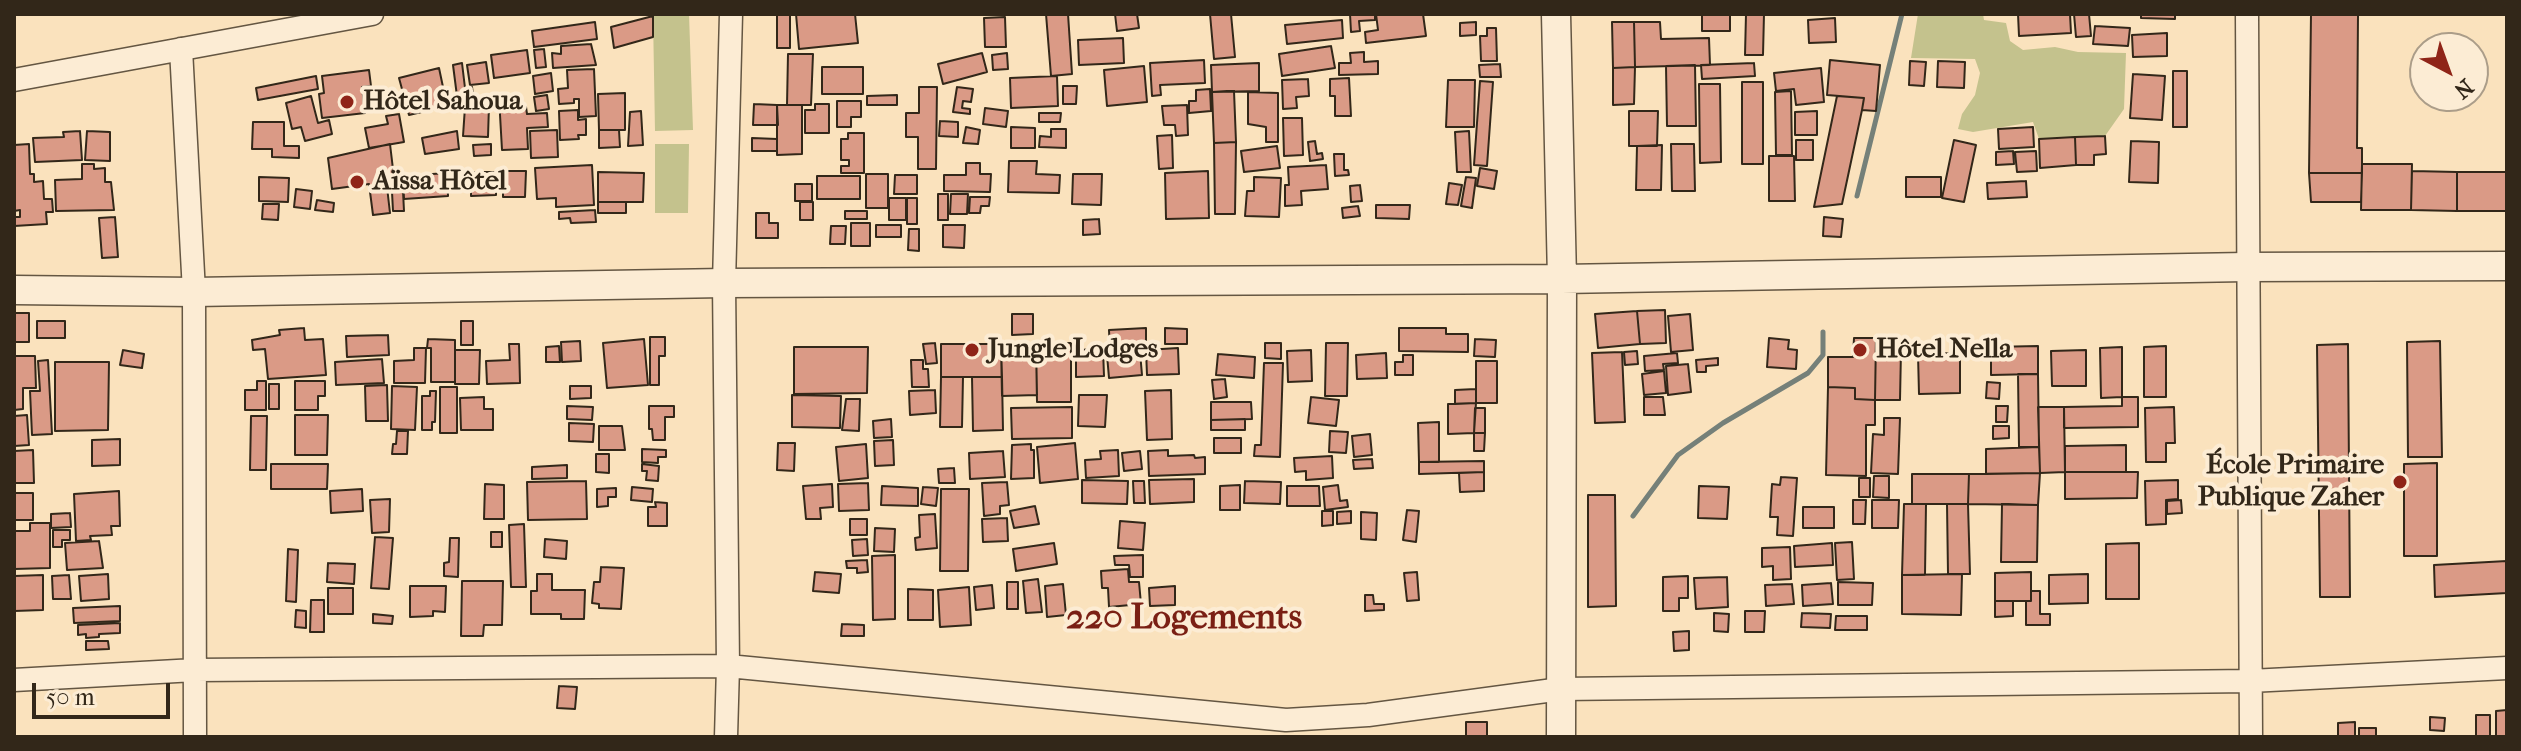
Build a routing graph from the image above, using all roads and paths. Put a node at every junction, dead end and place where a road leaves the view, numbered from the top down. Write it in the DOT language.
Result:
graph roads {
  1 [pos="372,14"];
  2 [pos="731,14"];
  3 [pos="1556,14"];
  4 [pos="2247,14"];
  5 [pos="181,49"];
  6 [pos="14,80"];
  7 [pos="2507,266"];
  8 [pos="2246,267"];
  9 [pos="1562,279"];
  10 [pos="724,283"];
  11 [pos="14,290"];
  12 [pos="194,292"];
  13 [pos="728,666"];
  14 [pos="2507,668"];
  15 [pos="195,670"];
  16 [pos="14,680"];
  17 [pos="2250,681"];
  18 [pos="1561,689"];
  19 [pos="195,737"];
  20 [pos="726,737"];
  21 [pos="1561,737"];
  22 [pos="2251,737"];
  1 -- 5 [label="street"];
  2 -- 10 [label="street"];
  3 -- 9 [label="street"];
  4 -- 8 [label="street"];
  5 -- 6 [label="street"];
  5 -- 12 [label="street"];
  7 -- 8 [label="street"];
  8 -- 9 [label="street"];
  8 -- 17 [label="street"];
  9 -- 10 [label="street"];
  9 -- 18 [label="street"];
  10 -- 12 [label="street"];
  10 -- 13 [label="street"];
  11 -- 12 [label="street"];
  12 -- 15 [label="street"];
  13 -- 15 [label="street"];
  13 -- 18 [label="street"];
  13 -- 20 [label="street"];
  14 -- 17 [label="street"];
  15 -- 16 [label="street"];
  15 -- 19 [label="street"];
  17 -- 18 [label="street"];
  17 -- 22 [label="street"];
  18 -- 21 [label="street"];
}
